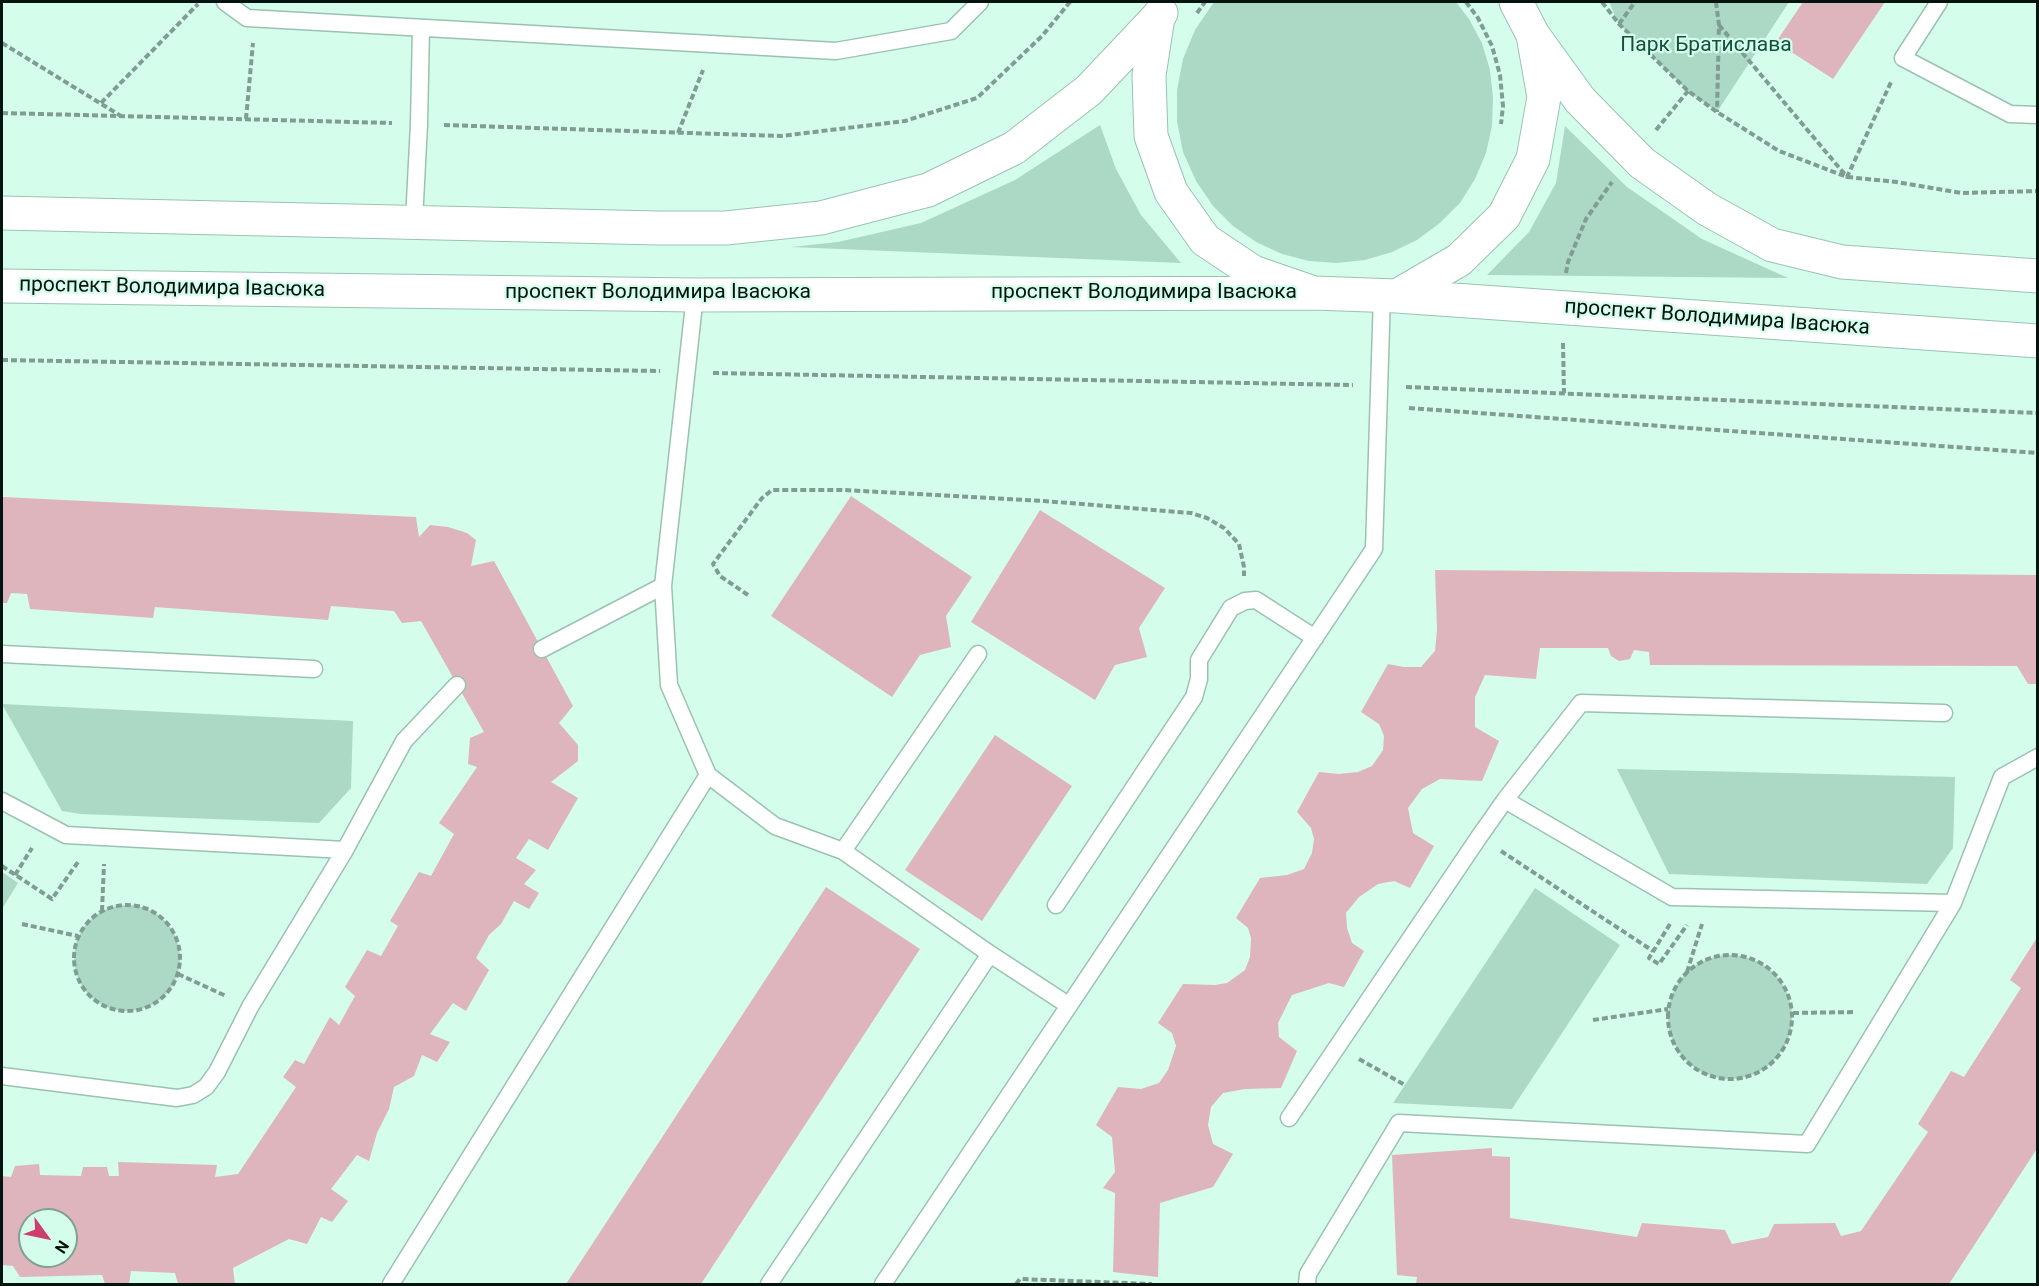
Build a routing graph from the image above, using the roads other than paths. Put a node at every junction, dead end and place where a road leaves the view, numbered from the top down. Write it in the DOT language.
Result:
graph roads {
  1 [pos="225,2"];
  2 [pos="980,2"];
  3 [pos="1516,2"];
  4 [pos="1939,2"];
  5 [pos="1163,9"];
  6 [pos="421,28"];
  7 [pos="1533,34"];
  8 [pos="2037,115"];
  9 [pos="2,213"];
  10 [pos="414,221"];
  11 [pos="2037,276"];
  12 [pos="2,286"];
  13 [pos="1314,293"];
  14 [pos="695,295"];
  15 [pos="1389,296"];
  16 [pos="2037,341"];
  17 [pos="663,586"];
  18 [pos="1315,638"];
  19 [pos="542,649"];
  20 [pos="2,654"];
  21 [pos="978,654"];
  22 [pos="314,669"];
  23 [pos="457,685"];
  24 [pos="1944,713"];
  25 [pos="2037,757"];
  26 [pos="708,775"];
  27 [pos="1505,800"];
  28 [pos="2,801"];
  29 [pos="345,849"];
  30 [pos="843,851"];
  31 [pos="1953,903"];
  32 [pos="1056,905"];
  33 [pos="990,954"];
  34 [pos="1068,1005"];
  35 [pos="2,1076"];
  36 [pos="1289,1118"];
  37 [pos="391,1284"];
  38 [pos="769,1284"];
  39 [pos="882,1284"];
  40 [pos="1307,1284"];
  1 -- 6 [label="lane"];
  2 -- 6 [label="lane"];
  3 -- 7 [label="main road"];
  4 -- 8 [label="lane"];
  5 -- 10 [label="main road"];
  5 -- 13 [label="main road"];
  6 -- 10 [label="lane"];
  7 -- 11 [label="main road"];
  7 -- 15 [label="main road"];
  9 -- 10 [label="main road"];
  12 -- 14 [label="main road, проспект Володимира Івасюка"];
  13 -- 14 [label="main road, проспект Володимира Івасюка"];
  13 -- 15 [label="main road, проспект Володимира Івасюка"];
  14 -- 17 [label="lane"];
  15 -- 16 [label="main road, проспект Володимира Івасюка"];
  15 -- 18 [label="lane"];
  17 -- 19 [label="lane"];
  17 -- 26 [label="lane"];
  18 -- 32 [label="lane"];
  18 -- 34 [label="lane"];
  20 -- 22 [label="lane"];
  21 -- 30 [label="lane"];
  23 -- 29 [label="lane"];
  24 -- 27 [label="lane"];
  25 -- 31 [label="lane"];
  26 -- 30 [label="lane"];
  26 -- 37 [label="lane"];
  27 -- 31 [label="lane"];
  27 -- 36 [label="lane"];
  28 -- 29 [label="lane"];
  29 -- 35 [label="lane"];
  30 -- 33 [label="lane"];
  31 -- 40 [label="lane"];
  33 -- 34 [label="lane"];
  33 -- 38 [label="lane"];
  34 -- 39 [label="lane"];
}
